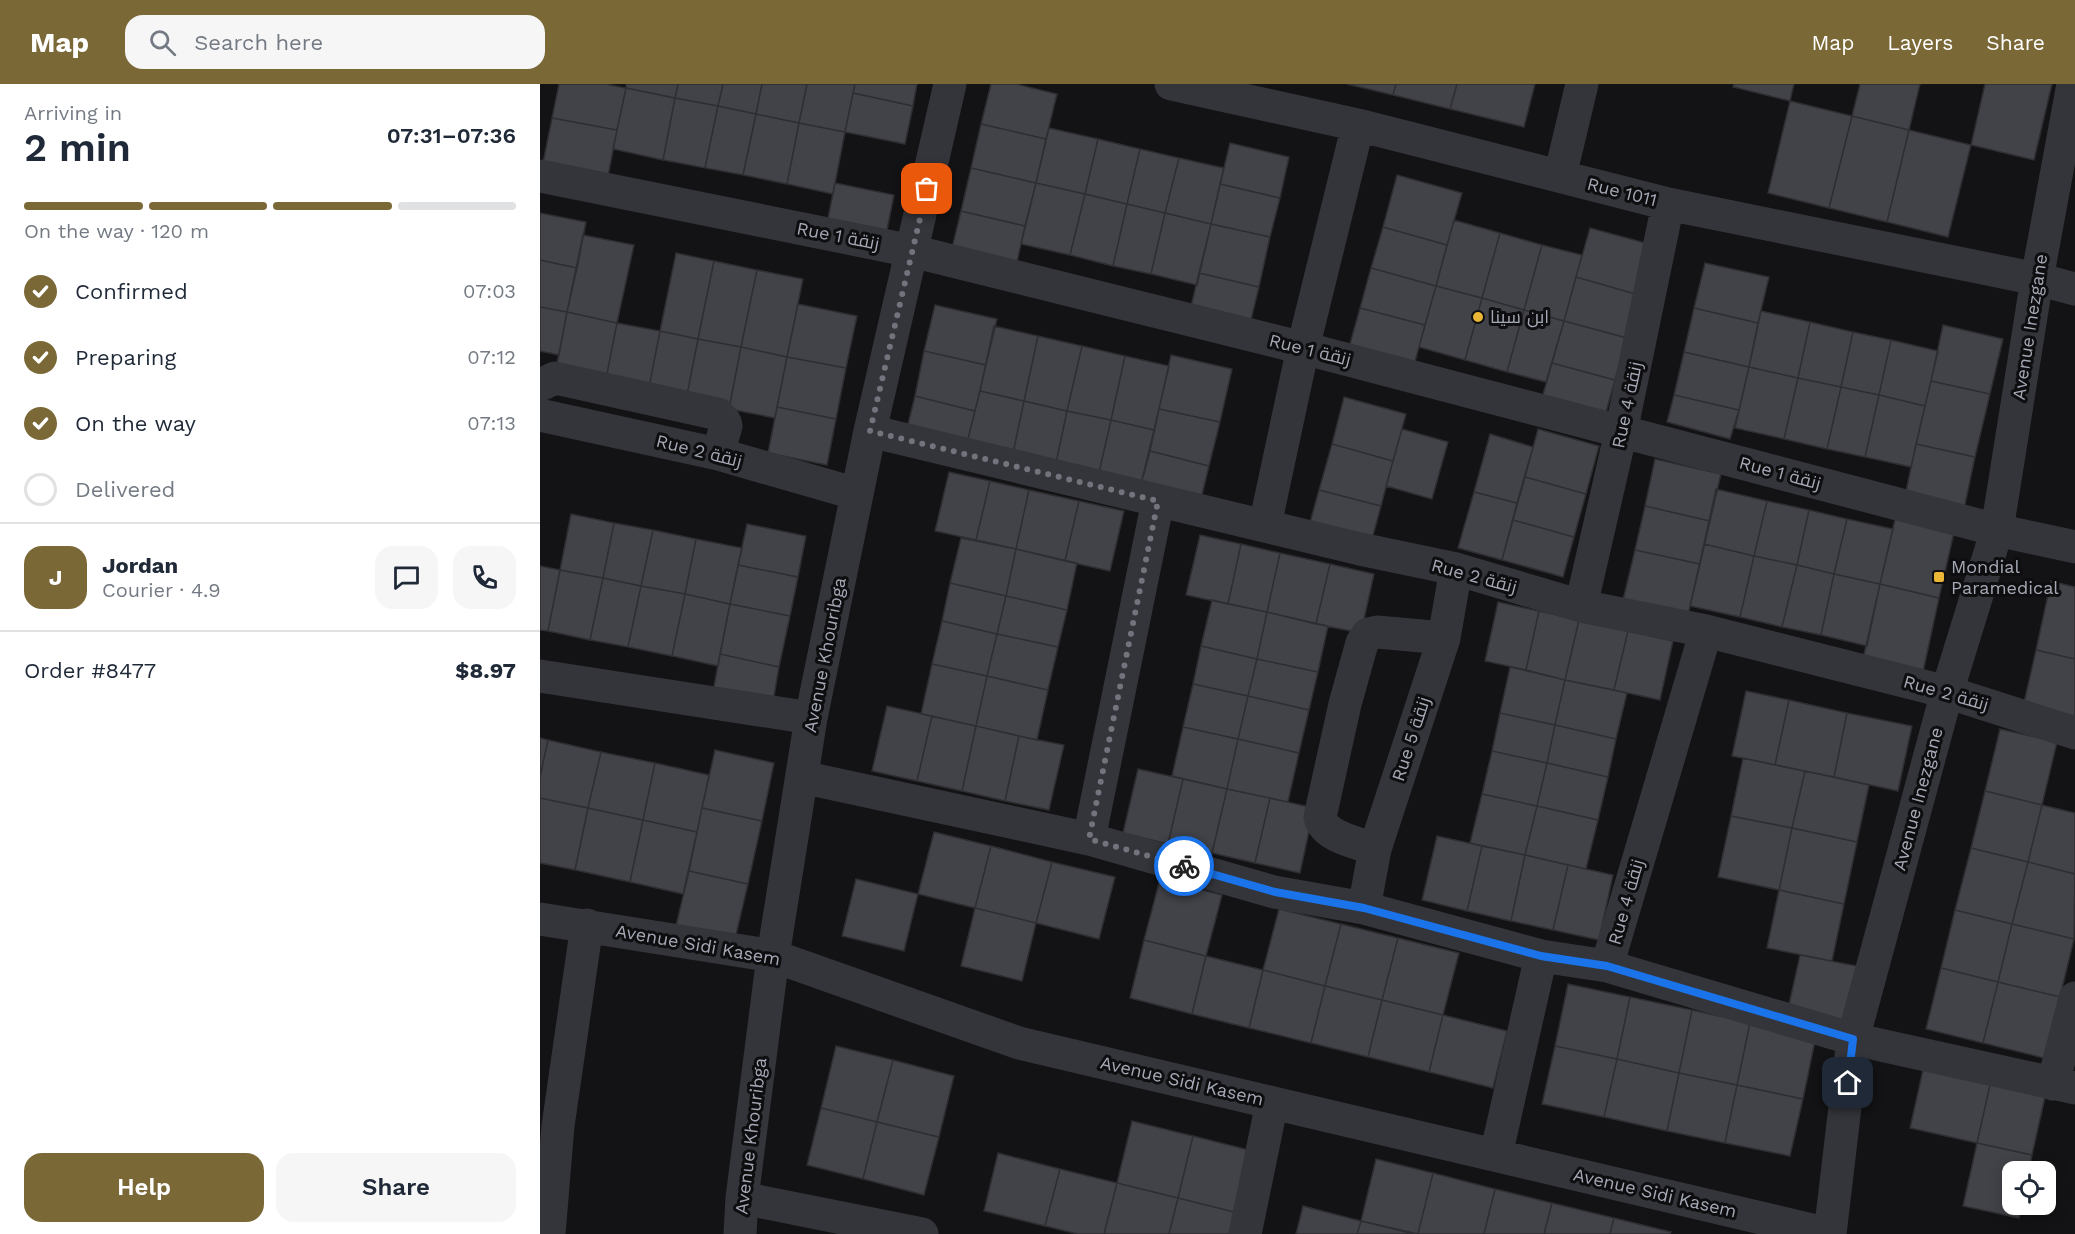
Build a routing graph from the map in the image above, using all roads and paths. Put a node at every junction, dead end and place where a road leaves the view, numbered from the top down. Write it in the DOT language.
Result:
graph roads {
  1 [pos="950,84"];
  2 [pos="1171,84"];
  3 [pos="1582,84"];
  4 [pos="2073,84"];
  5 [pos="1358,125"];
  6 [pos="540,176"];
  7 [pos="1560,176"];
  8 [pos="1668,204"];
  9 [pos="912,251"];
  10 [pos="2037,279"];
  11 [pos="2075,289"];
  12 [pos="1303,348"];
  13 [pos="540,385"];
  14 [pos="540,415"];
  15 [pos="870,431"];
  16 [pos="1621,432"];
  17 [pos="718,454"];
  18 [pos="857,494"];
  19 [pos="1158,501"];
  20 [pos="1265,525"];
  21 [pos="1997,530"];
  22 [pos="2075,547"];
  23 [pos="1456,569"];
  24 [pos="1581,606"];
  25 [pos="1706,631"];
  26 [pos="1444,638"];
  27 [pos="540,676"];
  28 [pos="1947,692"];
  29 [pos="811,718"];
  30 [pos="2075,733"];
  31 [pos="802,777"];
  32 [pos="1089,839"];
  33 [pos="1375,849"];
  34 [pos="1364,908"];
  35 [pos="540,919"];
  36 [pos="587,926"];
  37 [pos="773,956"];
  38 [pos="1541,956"];
  39 [pos="1607,966"];
  40 [pos="2075,998"];
  41 [pos="1853,1039"];
  42 [pos="2064,1086"];
  43 [pos="1272,1102"];
  44 [pos="549,1125"];
  45 [pos="1496,1155"];
  46 [pos="742,1198"];
  47 [pos="549,1234"];
  48 [pos="740,1234"];
  49 [pos="922,1234"];
  50 [pos="1245,1234"];
  51 [pos="1829,1234"];
  1 -- 9 [label="street, Avenue Khouribga"];
  2 -- 5 [label="street, Rue 1011"];
  3 -- 7 [label="street"];
  4 -- 10 [label="street, Avenue Inezgane"];
  5 -- 7 [label="street, Rue 1011"];
  5 -- 12 [label="street"];
  6 -- 9 [label="street, Rue 1 زنقة"];
  7 -- 8 [label="street, Rue 1011"];
  8 -- 10 [label="street, Rue 1011"];
  8 -- 16 [label="street, Rue 4 زنقة"];
  9 -- 12 [label="street, Rue 1 زنقة"];
  9 -- 15 [label="street, Avenue Khouribga"];
  10 -- 11 [label="street, Rue 1011"];
  10 -- 21 [label="street, Avenue Inezgane"];
  12 -- 16 [label="street, Rue 1 زنقة"];
  12 -- 20 [label="street"];
  13 -- 17 [label="street"];
  14 -- 17 [label="street, Rue 2 زنقة"];
  15 -- 18 [label="street, Avenue Khouribga"];
  15 -- 19 [label="street, Rue 2 زنقة"];
  16 -- 21 [label="street, Rue 1 زنقة"];
  16 -- 24 [label="street, Rue 4 زنقة"];
  17 -- 18 [label="street, Rue 2 زنقة"];
  18 -- 29 [label="street, Avenue Khouribga"];
  19 -- 20 [label="street, Rue 2 زنقة"];
  19 -- 32 [label="street"];
  20 -- 23 [label="street, Rue 2 زنقة"];
  21 -- 22 [label="street, Rue 1 زنقة"];
  21 -- 28 [label="street, Avenue Inezgane"];
  23 -- 24 [label="street, Rue 2 زنقة"];
  23 -- 26 [label="street, Rue 5 زنقة"];
  24 -- 25 [label="street, Rue 2 زنقة"];
  25 -- 28 [label="street, Rue 2 زنقة"];
  25 -- 39 [label="street, Rue 4 زنقة"];
  26 -- 33 [label="street, Rue 5 زنقة"];
  26 -- 33 [label="street"];
  27 -- 29 [label="street"];
  28 -- 30 [label="street, Rue 2 زنقة"];
  28 -- 41 [label="street, Avenue Inezgane"];
  29 -- 31 [label="street, Avenue Khouribga"];
  31 -- 32 [label="street"];
  31 -- 37 [label="street, Avenue Khouribga"];
  32 -- 34 [label="street"];
  33 -- 34 [label="street, Rue 5 زنقة"];
  34 -- 38 [label="street"];
  35 -- 36 [label="street, Avenue Sidi Kasem"];
  36 -- 37 [label="street, Avenue Sidi Kasem"];
  36 -- 44 [label="street"];
  37 -- 43 [label="street, Avenue Sidi Kasem"];
  37 -- 46 [label="street, Avenue Khouribga"];
  38 -- 39 [label="street"];
  38 -- 45 [label="street"];
  39 -- 41 [label="street"];
  40 -- 42 [label="street"];
  41 -- 42 [label="street"];
  41 -- 51 [label="street, Avenue Inezgane"];
  43 -- 45 [label="street, Avenue Sidi Kasem"];
  43 -- 50 [label="street"];
  44 -- 47 [label="street"];
  45 -- 51 [label="street, Avenue Sidi Kasem"];
  46 -- 48 [label="street, Avenue Khouribga"];
  46 -- 49 [label="street"];
}
